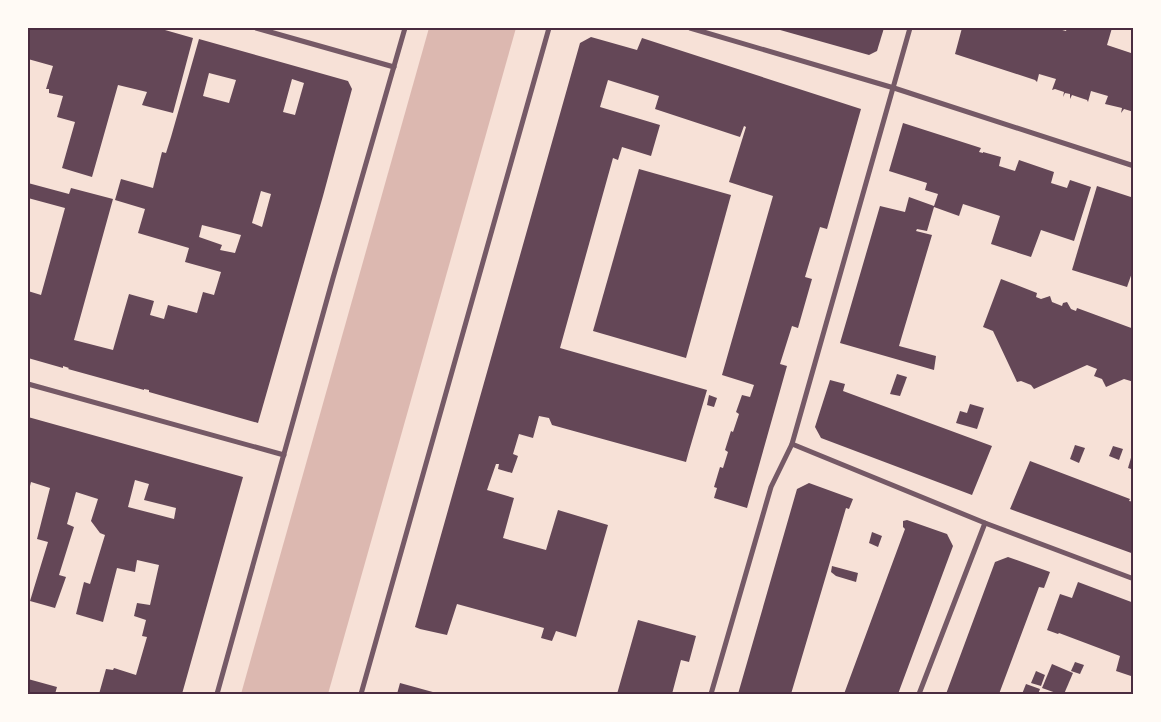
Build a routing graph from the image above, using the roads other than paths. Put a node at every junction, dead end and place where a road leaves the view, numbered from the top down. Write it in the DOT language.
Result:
graph roads {
  1 [pos="256,28"];
  2 [pos="405,28"];
  3 [pos="549,28"];
  4 [pos="690,28"];
  5 [pos="910,28"];
  6 [pos="394,67"];
  7 [pos="894,88"];
  8 [pos="1134,166"];
  9 [pos="28,384"];
  10 [pos="792,444"];
  11 [pos="284,455"];
  12 [pos="985,523"];
  13 [pos="1134,579"];
  14 [pos="216,694"];
  15 [pos="361,694"];
  16 [pos="711,694"];
  17 [pos="920,694"];
  1 -- 6 [label="street"];
  2 -- 6 [label="street"];
  3 -- 15 [label="street"];
  4 -- 7 [label="street"];
  5 -- 7 [label="street"];
  6 -- 11 [label="street"];
  7 -- 8 [label="street"];
  7 -- 10 [label="street"];
  9 -- 11 [label="street"];
  10 -- 12 [label="street"];
  10 -- 16 [label="street"];
  11 -- 14 [label="street"];
  12 -- 13 [label="street"];
  12 -- 17 [label="street"];
}
